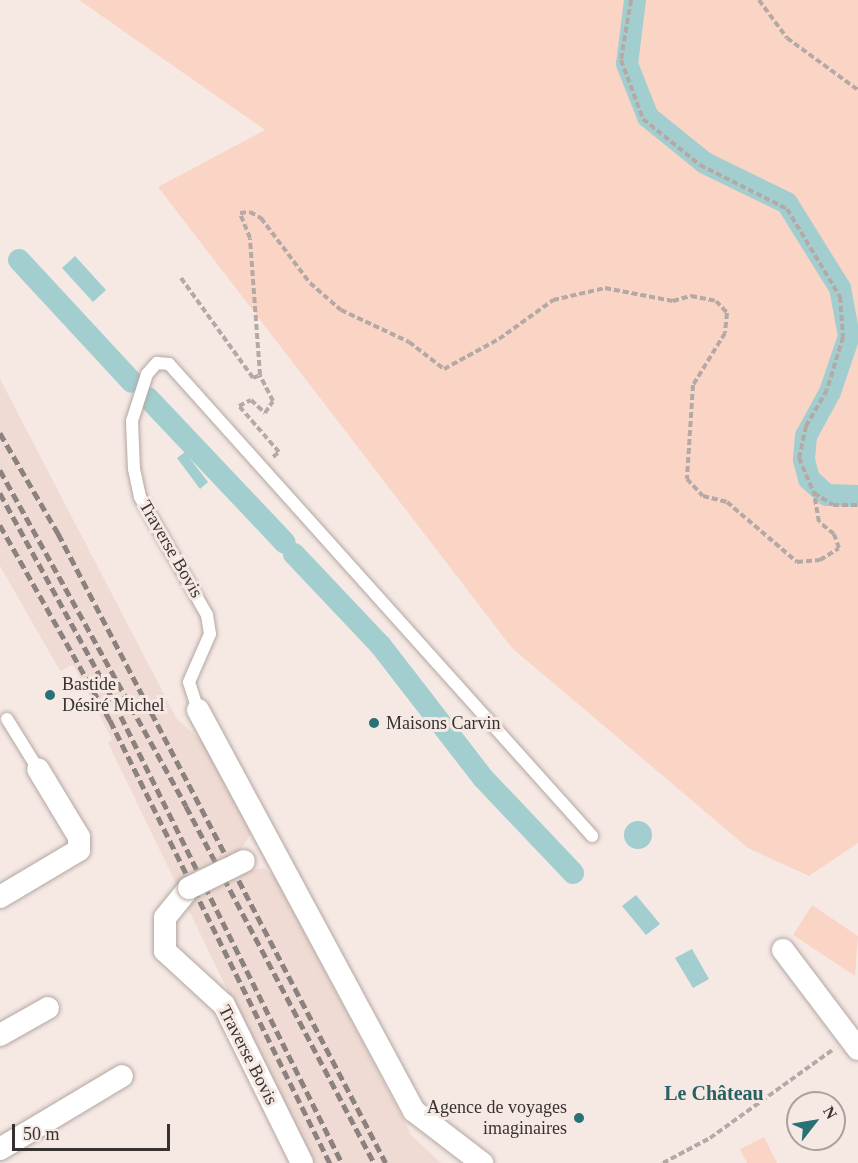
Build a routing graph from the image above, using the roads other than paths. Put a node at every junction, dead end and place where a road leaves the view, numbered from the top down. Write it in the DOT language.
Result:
graph roads {
  1 [pos="198,710"];
  2 [pos="7,719"];
  3 [pos="38,769"];
  4 [pos="592,836"];
  5 [pos="270,848"];
  6 [pos="0,897"];
  7 [pos="783,950"];
  8 [pos="48,1008"];
  9 [pos="0,1035"];
  10 [pos="858,1049"];
  11 [pos="122,1076"];
  12 [pos="0,1149"];
  13 [pos="302,1163"];
  14 [pos="482,1163"];
  1 -- 4 [label="lane, Traverse Bovis"];
  1 -- 5 [label="street, Traverse Bovis"];
  2 -- 3 [label="lane"];
  3 -- 6 [label="street"];
  5 -- 13 [label="street, Traverse Bovis, bridge"];
  5 -- 14 [label="street, Traverse Bovis"];
  7 -- 10 [label="street"];
  8 -- 9 [label="street"];
  11 -- 12 [label="street"];
}
